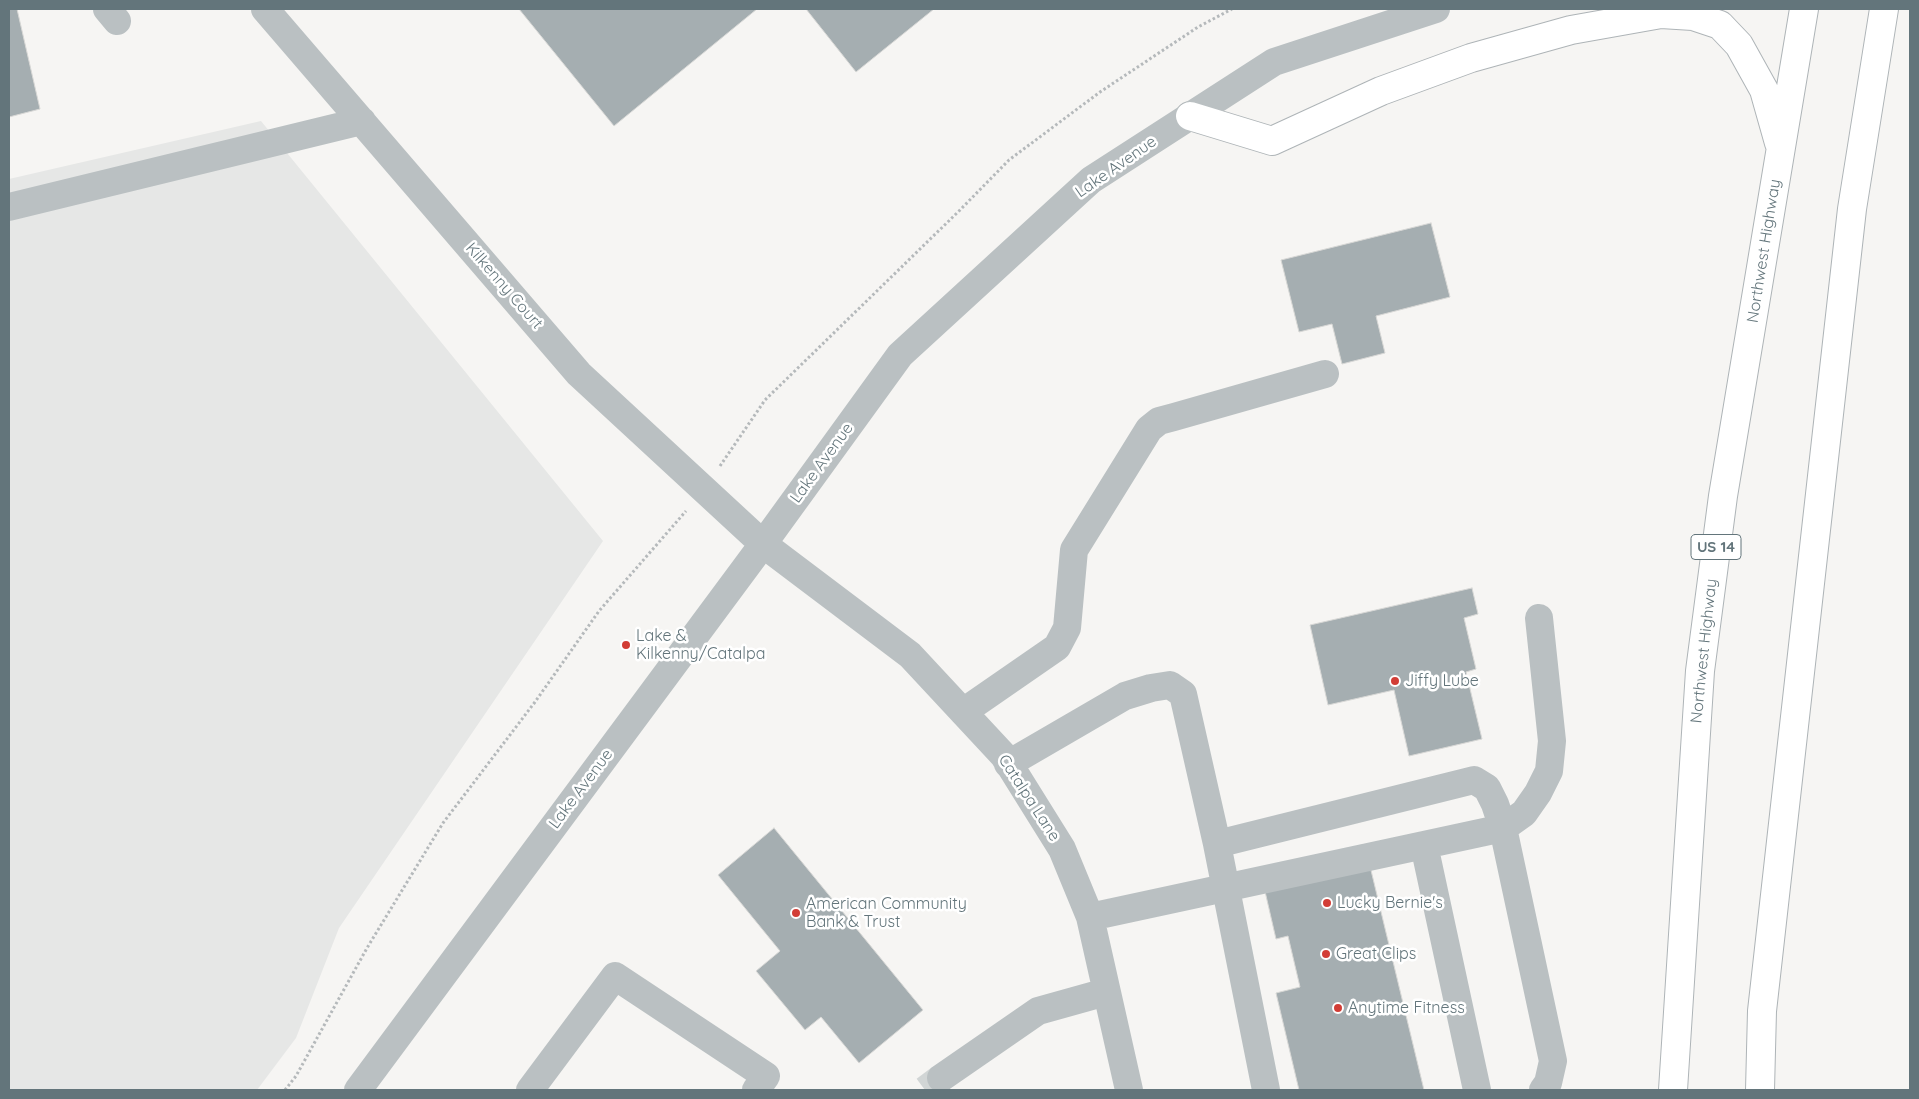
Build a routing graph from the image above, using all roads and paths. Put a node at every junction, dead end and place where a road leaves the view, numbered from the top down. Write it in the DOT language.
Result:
graph roads {
  1 [pos="265,9"];
  2 [pos="1436,9"];
  3 [pos="1804,9"];
  4 [pos="1884,9"];
  5 [pos="1190,116"];
  6 [pos="362,121"];
  7 [pos="1781,148"];
  8 [pos="9,207"];
  9 [pos="1325,374"];
  10 [pos="763,544"];
  11 [pos="1539,618"];
  12 [pos="963,712"];
  13 [pos="1008,764"];
  14 [pos="1503,828"];
  15 [pos="1217,844"];
  16 [pos="1424,845"];
  17 [pos="1226,888"];
  18 [pos="1090,917"];
  19 [pos="1106,992"];
  20 [pos="942,1078"];
  21 [pos="358,1090"];
  22 [pos="530,1090"];
  23 [pos="756,1090"];
  24 [pos="1129,1090"];
  25 [pos="1266,1090"];
  26 [pos="1477,1090"];
  27 [pos="1543,1090"];
  28 [pos="1674,1090"];
  29 [pos="1760,1090"];
  1 -- 6 [label="street, Kilkenny Court"];
  2 -- 5 [label="street, Lake Avenue"];
  3 -- 7 [label="main road, Northwest Highway / US 14"];
  4 -- 29 [label="main road"];
  5 -- 7 [label="main road"];
  5 -- 10 [label="street, Lake Avenue"];
  6 -- 8 [label="street"];
  6 -- 10 [label="street, Kilkenny Court"];
  7 -- 28 [label="main road, Northwest Highway / US 14"];
  9 -- 12 [label="street"];
  10 -- 12 [label="street, Catalpa Lane"];
  10 -- 21 [label="street, Lake Avenue"];
  11 -- 14 [label="street"];
  12 -- 13 [label="street, Catalpa Lane"];
  13 -- 15 [label="street"];
  13 -- 18 [label="street, Catalpa Lane"];
  14 -- 15 [label="street"];
  14 -- 16 [label="street"];
  14 -- 27 [label="street"];
  15 -- 17 [label="street"];
  16 -- 17 [label="street"];
  16 -- 26 [label="street"];
  17 -- 18 [label="street"];
  17 -- 25 [label="street"];
  18 -- 19 [label="street, Catalpa Lane"];
  19 -- 20 [label="street"];
  19 -- 24 [label="street, Catalpa Lane"];
  22 -- 23 [label="street"];
}
